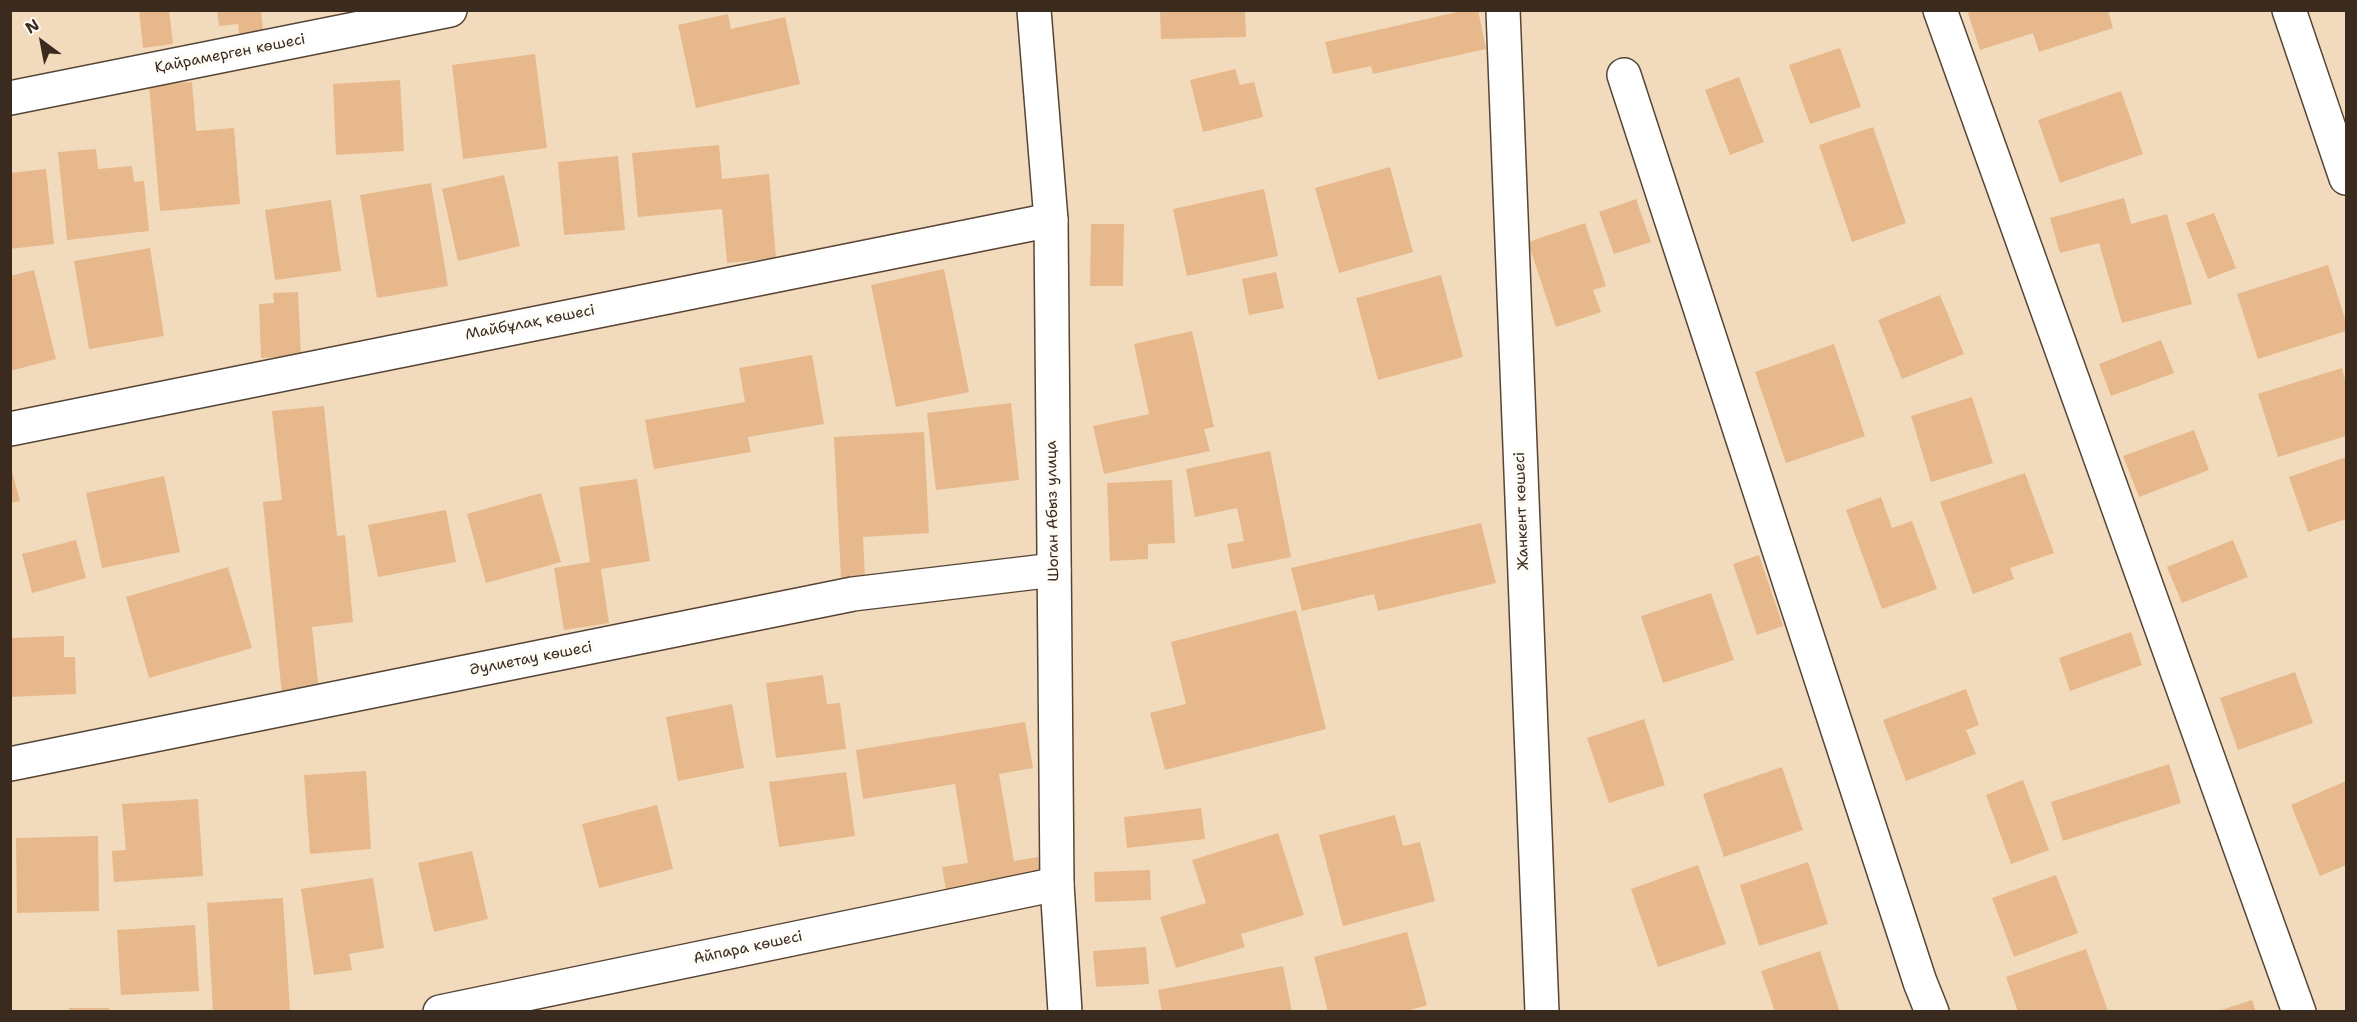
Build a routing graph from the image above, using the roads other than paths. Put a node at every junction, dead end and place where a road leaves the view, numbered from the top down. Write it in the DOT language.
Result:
graph roads {
  1 [pos="450,10"];
  2 [pos="1034,10"];
  3 [pos="1503,10"];
  4 [pos="1940,10"];
  5 [pos="2289,10"];
  6 [pos="1624,75"];
  7 [pos="10,98"];
  8 [pos="2346,178"];
  9 [pos="1051,220"];
  10 [pos="10,429"];
  11 [pos="1054,570"];
  12 [pos="10,764"];
  13 [pos="1057,884"];
  14 [pos="440,1011"];
  15 [pos="1065,1011"];
  16 [pos="1542,1011"];
  17 [pos="1932,1011"];
  18 [pos="2299,1011"];
  1 -- 7 [label="street, Қайрамерген көшесі"];
  2 -- 9 [label="street, Шоган Абыз улица"];
  3 -- 16 [label="street, Жанкент көшесі"];
  4 -- 18 [label="street"];
  5 -- 8 [label="street"];
  6 -- 17 [label="street"];
  9 -- 10 [label="street, Майбұлақ көшесі"];
  9 -- 11 [label="street, Шоган Абыз улица"];
  11 -- 12 [label="street, Әулиетау көшесі"];
  11 -- 13 [label="street, Шоган Абыз улица"];
  13 -- 14 [label="street, Айпара көшесі"];
  13 -- 15 [label="street, Шоган Абыз улица"];
}
